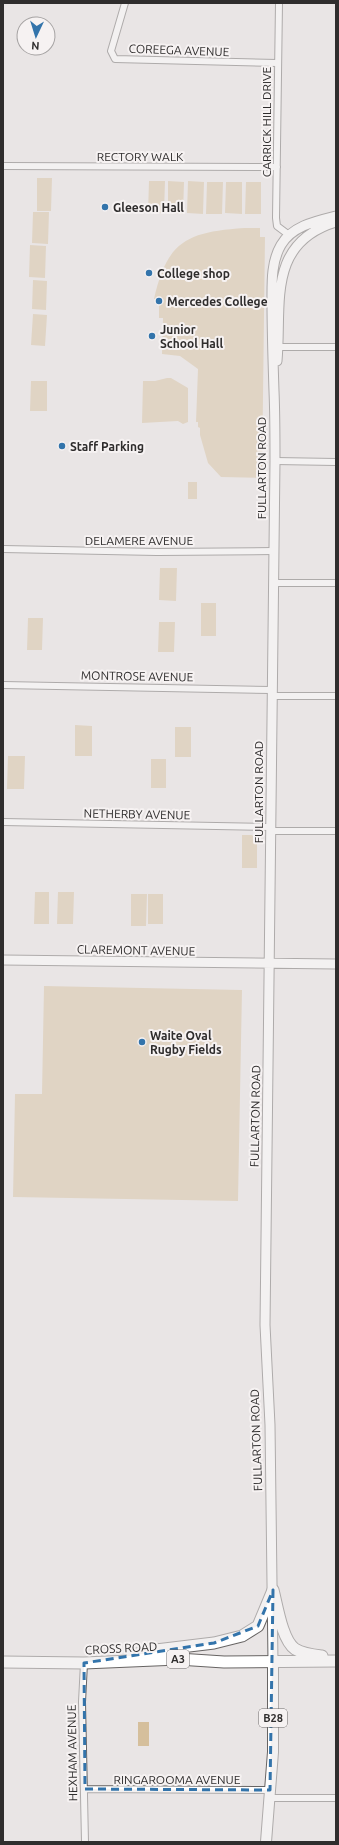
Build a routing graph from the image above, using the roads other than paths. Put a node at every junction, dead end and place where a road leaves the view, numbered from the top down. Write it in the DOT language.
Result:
graph roads {
  1 [pos="125,3"];
  2 [pos="279,3"];
  3 [pos="277,63"];
  4 [pos="3,166"];
  5 [pos="277,167"];
  6 [pos="336,216"];
  7 [pos="336,222"];
  8 [pos="316,230"];
  9 [pos="289,235"];
  10 [pos="287,262"];
  11 [pos="278,346"];
  12 [pos="336,347"];
  13 [pos="274,390"];
  14 [pos="275,461"];
  15 [pos="336,462"];
  16 [pos="3,549"];
  17 [pos="274,551"];
  18 [pos="274,583"];
  19 [pos="336,584"];
  20 [pos="3,685"];
  21 [pos="271,693"];
  22 [pos="336,696"];
  23 [pos="3,822"];
  24 [pos="270,829"];
  25 [pos="336,832"];
  26 [pos="3,960"];
  27 [pos="269,964"];
  28 [pos="336,964"];
  29 [pos="273,1590"];
  30 [pos="336,1657"];
  31 [pos="336,1661"];
  32 [pos="3,1662"];
  33 [pos="102,1662"];
  34 [pos="273,1662"];
  35 [pos="84,1663"];
  36 [pos="85,1789"];
  37 [pos="269,1794"];
  38 [pos="336,1798"];
  39 [pos="85,1842"];
  40 [pos="266,1842"];
  1 -- 3 [label="street, COREEGA AVENUE"];
  2 -- 3 [label="street, CARRICK HILL DRIVE"];
  3 -- 5 [label="street, CARRICK HILL DRIVE"];
  4 -- 5 [label="street, RECTORY WALK"];
  5 -- 9 [label="street, CARRICK HILL DRIVE"];
  6 -- 9 [label="main road, B28"];
  7 -- 8 [label="main road, B28"];
  8 -- 9 [label="main road"];
  8 -- 10 [label="main road, B28"];
  9 -- 10 [label="main road"];
  9 -- 13 [label="main road, FULLARTON ROAD / B28"];
  10 -- 11 [label="main road, FULLARTON ROAD / B28"];
  11 -- 12 [label="street"];
  11 -- 13 [label="main road, FULLARTON ROAD / B28"];
  13 -- 14 [label="main road, FULLARTON ROAD / B28"];
  14 -- 15 [label="street"];
  14 -- 17 [label="main road, FULLARTON ROAD / B28"];
  16 -- 17 [label="street, DELAMERE AVENUE"];
  17 -- 18 [label="main road, FULLARTON ROAD / B28"];
  18 -- 19 [label="street"];
  18 -- 21 [label="main road, FULLARTON ROAD / B28"];
  20 -- 21 [label="street, MONTROSE AVENUE"];
  21 -- 22 [label="street, MONTROSE AVENUE"];
  21 -- 24 [label="main road, FULLARTON ROAD / B28"];
  23 -- 24 [label="street, NETHERBY AVENUE"];
  24 -- 25 [label="street, NETHERBY AVENUE"];
  24 -- 27 [label="main road, FULLARTON ROAD / B28"];
  26 -- 27 [label="main road, CLAREMONT AVENUE"];
  27 -- 28 [label="main road, CLAREMONT AVENUE"];
  27 -- 29 [label="main road, FULLARTON ROAD / B28"];
  29 -- 30 [label="highway"];
  29 -- 33 [label="highway"];
  29 -- 34 [label="main road, FULLARTON ROAD / B28"];
  31 -- 34 [label="highway, CROSS ROAD / A3"];
  32 -- 35 [label="highway, CROSS ROAD / A3"];
  33 -- 34 [label="highway, CROSS ROAD / A3"];
  33 -- 35 [label="highway, CROSS ROAD / A3"];
  34 -- 37 [label="main road, FULLARTON ROAD / B28"];
  35 -- 36 [label="street, HEXHAM AVENUE"];
  36 -- 37 [label="street, RINGAROOMA AVENUE"];
  36 -- 39 [label="street, HEXHAM AVENUE"];
  37 -- 38 [label="street, RINGAROOMA AVENUE"];
  37 -- 40 [label="main road, FULLARTON ROAD / B28"];
}
